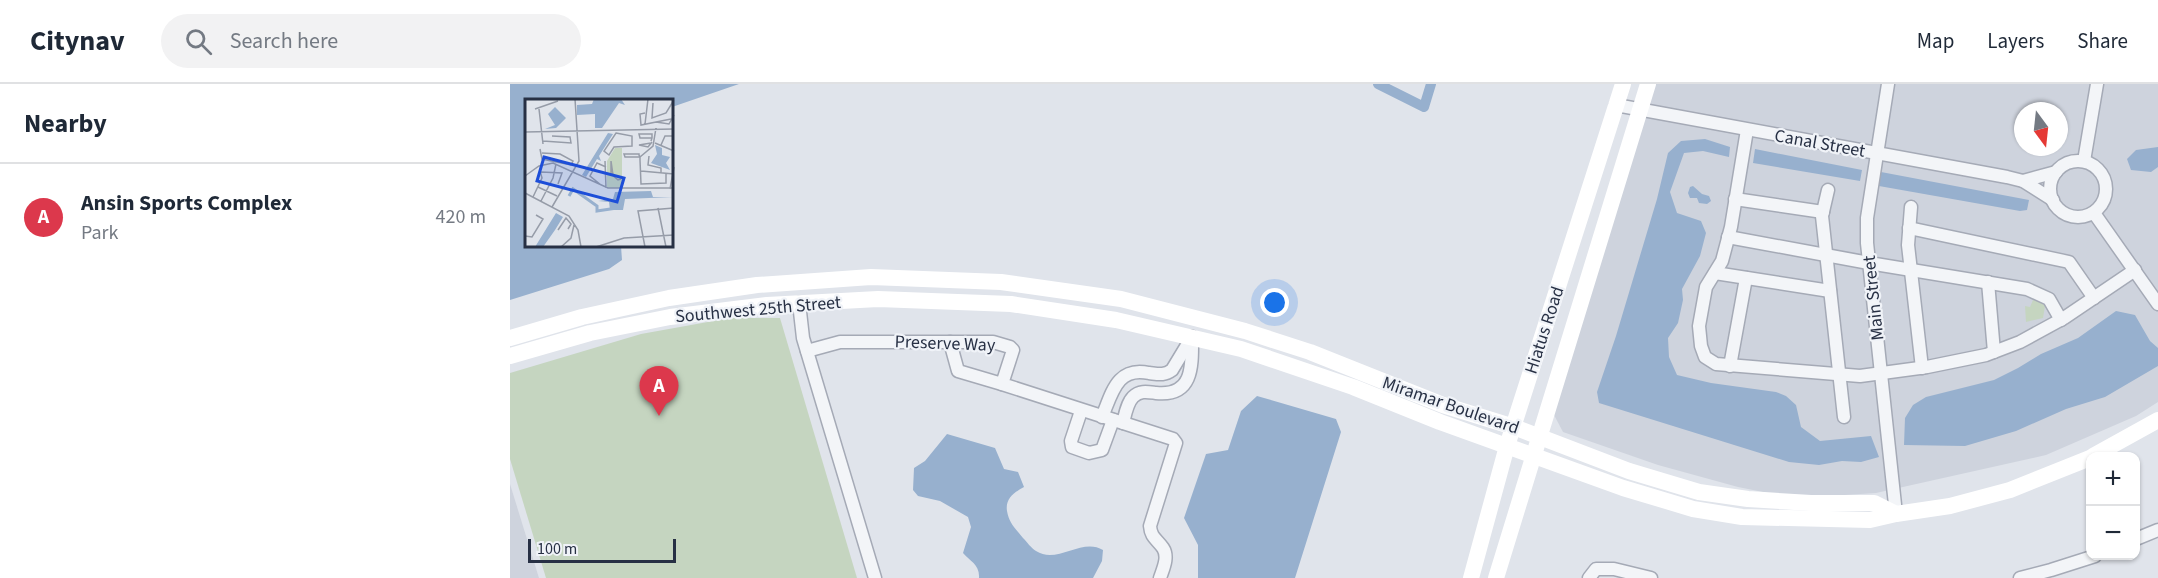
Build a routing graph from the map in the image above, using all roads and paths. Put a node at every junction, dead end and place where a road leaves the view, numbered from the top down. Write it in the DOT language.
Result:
graph roads {
  1 [pos="1623,84"];
  2 [pos="1648,84"];
  3 [pos="1888,84"];
  4 [pos="2097,84"];
  5 [pos="1616,105"];
  6 [pos="1640,110"];
  7 [pos="1747,130"];
  8 [pos="1877,153"];
  9 [pos="2084,161"];
  10 [pos="2056,172"];
  11 [pos="2023,181"];
  12 [pos="1828,190"];
  13 [pos="1735,199"];
  14 [pos="2053,200"];
  15 [pos="1911,207"];
  16 [pos="1823,212"];
  17 [pos="2094,213"];
  18 [pos="1909,228"];
  19 [pos="1728,237"];
  20 [pos="1826,255"];
  21 [pos="1869,263"];
  22 [pos="1911,270"];
  23 [pos="2135,270"];
  24 [pos="1715,273"];
  25 [pos="1746,278"];
  26 [pos="1988,282"];
  27 [pos="1006,283"];
  28 [pos="1830,291"];
  29 [pos="2094,298"];
  30 [pos="799,303"];
  31 [pos="1011,304"];
  32 [pos="2158,304"];
  33 [pos="2061,320"];
  34 [pos="1192,337"];
  35 [pos="510,338"];
  36 [pos="950,342"];
  37 [pos="807,351"];
  38 [pos="1994,352"];
  39 [pos="510,356"];
  40 [pos="1730,366"];
  41 [pos="1922,368"];
  42 [pos="1881,373"];
  43 [pos="1840,375"];
  44 [pos="1002,384"];
  45 [pos="1081,411"];
  46 [pos="1844,417"];
  47 [pos="1112,420"];
  48 [pos="2158,420"];
  49 [pos="1514,427"];
  50 [pos="1539,435"];
  51 [pos="1507,446"];
  52 [pos="2101,452"];
  53 [pos="1534,456"];
  54 [pos="2086,459"];
  55 [pos="1896,514"];
  56 [pos="2158,530"];
  57 [pos="2140,537"];
  58 [pos="2086,558"];
  59 [pos="1592,574"];
  60 [pos="875,578"];
  61 [pos="1160,578"];
  62 [pos="1471,578"];
  63 [pos="1496,578"];
  64 [pos="1651,578"];
  65 [pos="2020,578"];
  1 -- 5 [label="street, Hiatus Road"];
  2 -- 6 [label="street, Hiatus Road"];
  3 -- 8 [label="street, Main Street"];
  4 -- 9 [label="street"];
  5 -- 6 [label="street, Canal Street"];
  5 -- 49 [label="street, Hiatus Road"];
  6 -- 7 [label="street, Canal Street"];
  6 -- 50 [label="street, Hiatus Road"];
  7 -- 8 [label="street, Canal Street"];
  7 -- 13 [label="street"];
  8 -- 11 [label="street, Canal Street"];
  8 -- 21 [label="street, Main Street"];
  9 -- 10 [label="street"];
  9 -- 17 [label="street"];
  10 -- 11 [label="street, Canal Street"];
  10 -- 14 [label="street"];
  11 -- 14 [label="street, Canal Street"];
  12 -- 16 [label="street"];
  13 -- 16 [label="street"];
  13 -- 19 [label="street"];
  14 -- 17 [label="street"];
  15 -- 18 [label="street"];
  16 -- 20 [label="street"];
  17 -- 23 [label="street"];
  18 -- 22 [label="street"];
  18 -- 29 [label="street"];
  19 -- 20 [label="street"];
  19 -- 24 [label="street"];
  20 -- 21 [label="street"];
  20 -- 28 [label="street"];
  21 -- 22 [label="street"];
  21 -- 42 [label="street, Main Street"];
  22 -- 26 [label="street"];
  22 -- 41 [label="street"];
  23 -- 29 [label="street"];
  23 -- 32 [label="street"];
  24 -- 25 [label="street"];
  24 -- 40 [label="street"];
  25 -- 28 [label="street"];
  25 -- 40 [label="street"];
  26 -- 33 [label="street"];
  26 -- 38 [label="street"];
  27 -- 35 [label="street, Southwest 25th Street"];
  27 -- 49 [label="street, Miramar Boulevard"];
  28 -- 43 [label="street"];
  29 -- 33 [label="street"];
  30 -- 31 [label="street, Southwest 25th Street"];
  30 -- 37 [label="street"];
  30 -- 39 [label="street, Southwest 25th Street"];
  31 -- 34 [label="street, Miramar Boulevard"];
  33 -- 38 [label="street"];
  34 -- 47 [label="street"];
  34 -- 47 [label="street"];
  34 -- 51 [label="street, Miramar Boulevard"];
  36 -- 37 [label="street, Preserve Way"];
  36 -- 44 [label="street"];
  36 -- 44 [label="street, Preserve Way"];
  37 -- 60 [label="street"];
  38 -- 41 [label="street"];
  40 -- 43 [label="street"];
  41 -- 42 [label="street"];
  42 -- 43 [label="street"];
  42 -- 55 [label="street, Main Street"];
  43 -- 46 [label="street"];
  44 -- 45 [label="street"];
  45 -- 47 [label="street"];
  45 -- 47 [label="street"];
  47 -- 61 [label="street"];
  48 -- 52 [label="street, Miramar Boulevard"];
  49 -- 50 [label="street, Miramar Boulevard"];
  49 -- 51 [label="street, Hiatus Road"];
  50 -- 53 [label="street, Hiatus Road"];
  50 -- 55 [label="street, Miramar Boulevard"];
  51 -- 53 [label="street, Miramar Boulevard"];
  51 -- 62 [label="street, Hiatus Road"];
  53 -- 55 [label="street, Miramar Boulevard"];
  53 -- 63 [label="street, Hiatus Road"];
  54 -- 55 [label="street, Miramar Boulevard"];
  56 -- 57 [label="street"];
  58 -- 65 [label="street"];
  59 -- 64 [label="street"];
}
